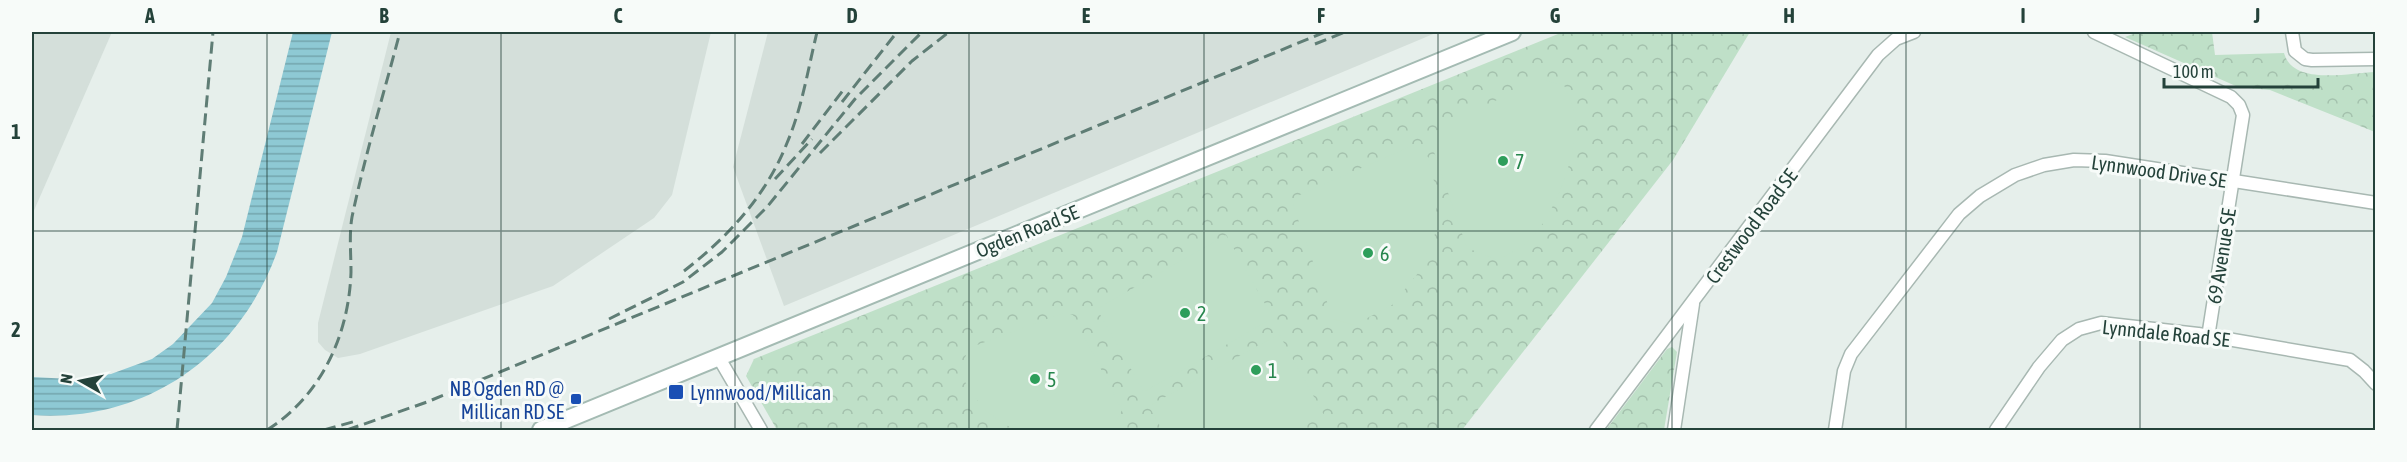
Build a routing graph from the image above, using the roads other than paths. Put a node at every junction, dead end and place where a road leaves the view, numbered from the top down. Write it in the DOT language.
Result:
graph roads {
  1 [pos="1512,32"];
  2 [pos="1914,32"];
  3 [pos="2094,32"];
  4 [pos="2292,32"];
  5 [pos="2376,59"];
  6 [pos="2233,181"];
  7 [pos="2376,203"];
  8 [pos="1693,303"];
  9 [pos="2208,337"];
  10 [pos="719,358"];
  11 [pos="2376,384"];
  12 [pos="541,430"];
  13 [pos="761,430"];
  14 [pos="1596,430"];
  15 [pos="1674,430"];
  16 [pos="1834,430"];
  17 [pos="1996,430"];
  1 -- 10 [label="street, Ogden Road SE"];
  2 -- 8 [label="street, Crestwood Road SE"];
  3 -- 6 [label="street, 69 Avenue SE"];
  4 -- 5 [label="street"];
  6 -- 7 [label="street, Lynnwood Drive SE"];
  6 -- 9 [label="street, 69 Avenue SE"];
  6 -- 16 [label="street, Lynnwood Drive SE"];
  8 -- 14 [label="street, Crestwood Road SE"];
  8 -- 15 [label="street"];
  9 -- 11 [label="street, Lynndale Road SE"];
  9 -- 17 [label="street, Lynndale Road SE"];
  10 -- 12 [label="street, Ogden Road SE"];
  10 -- 13 [label="street"];
}
